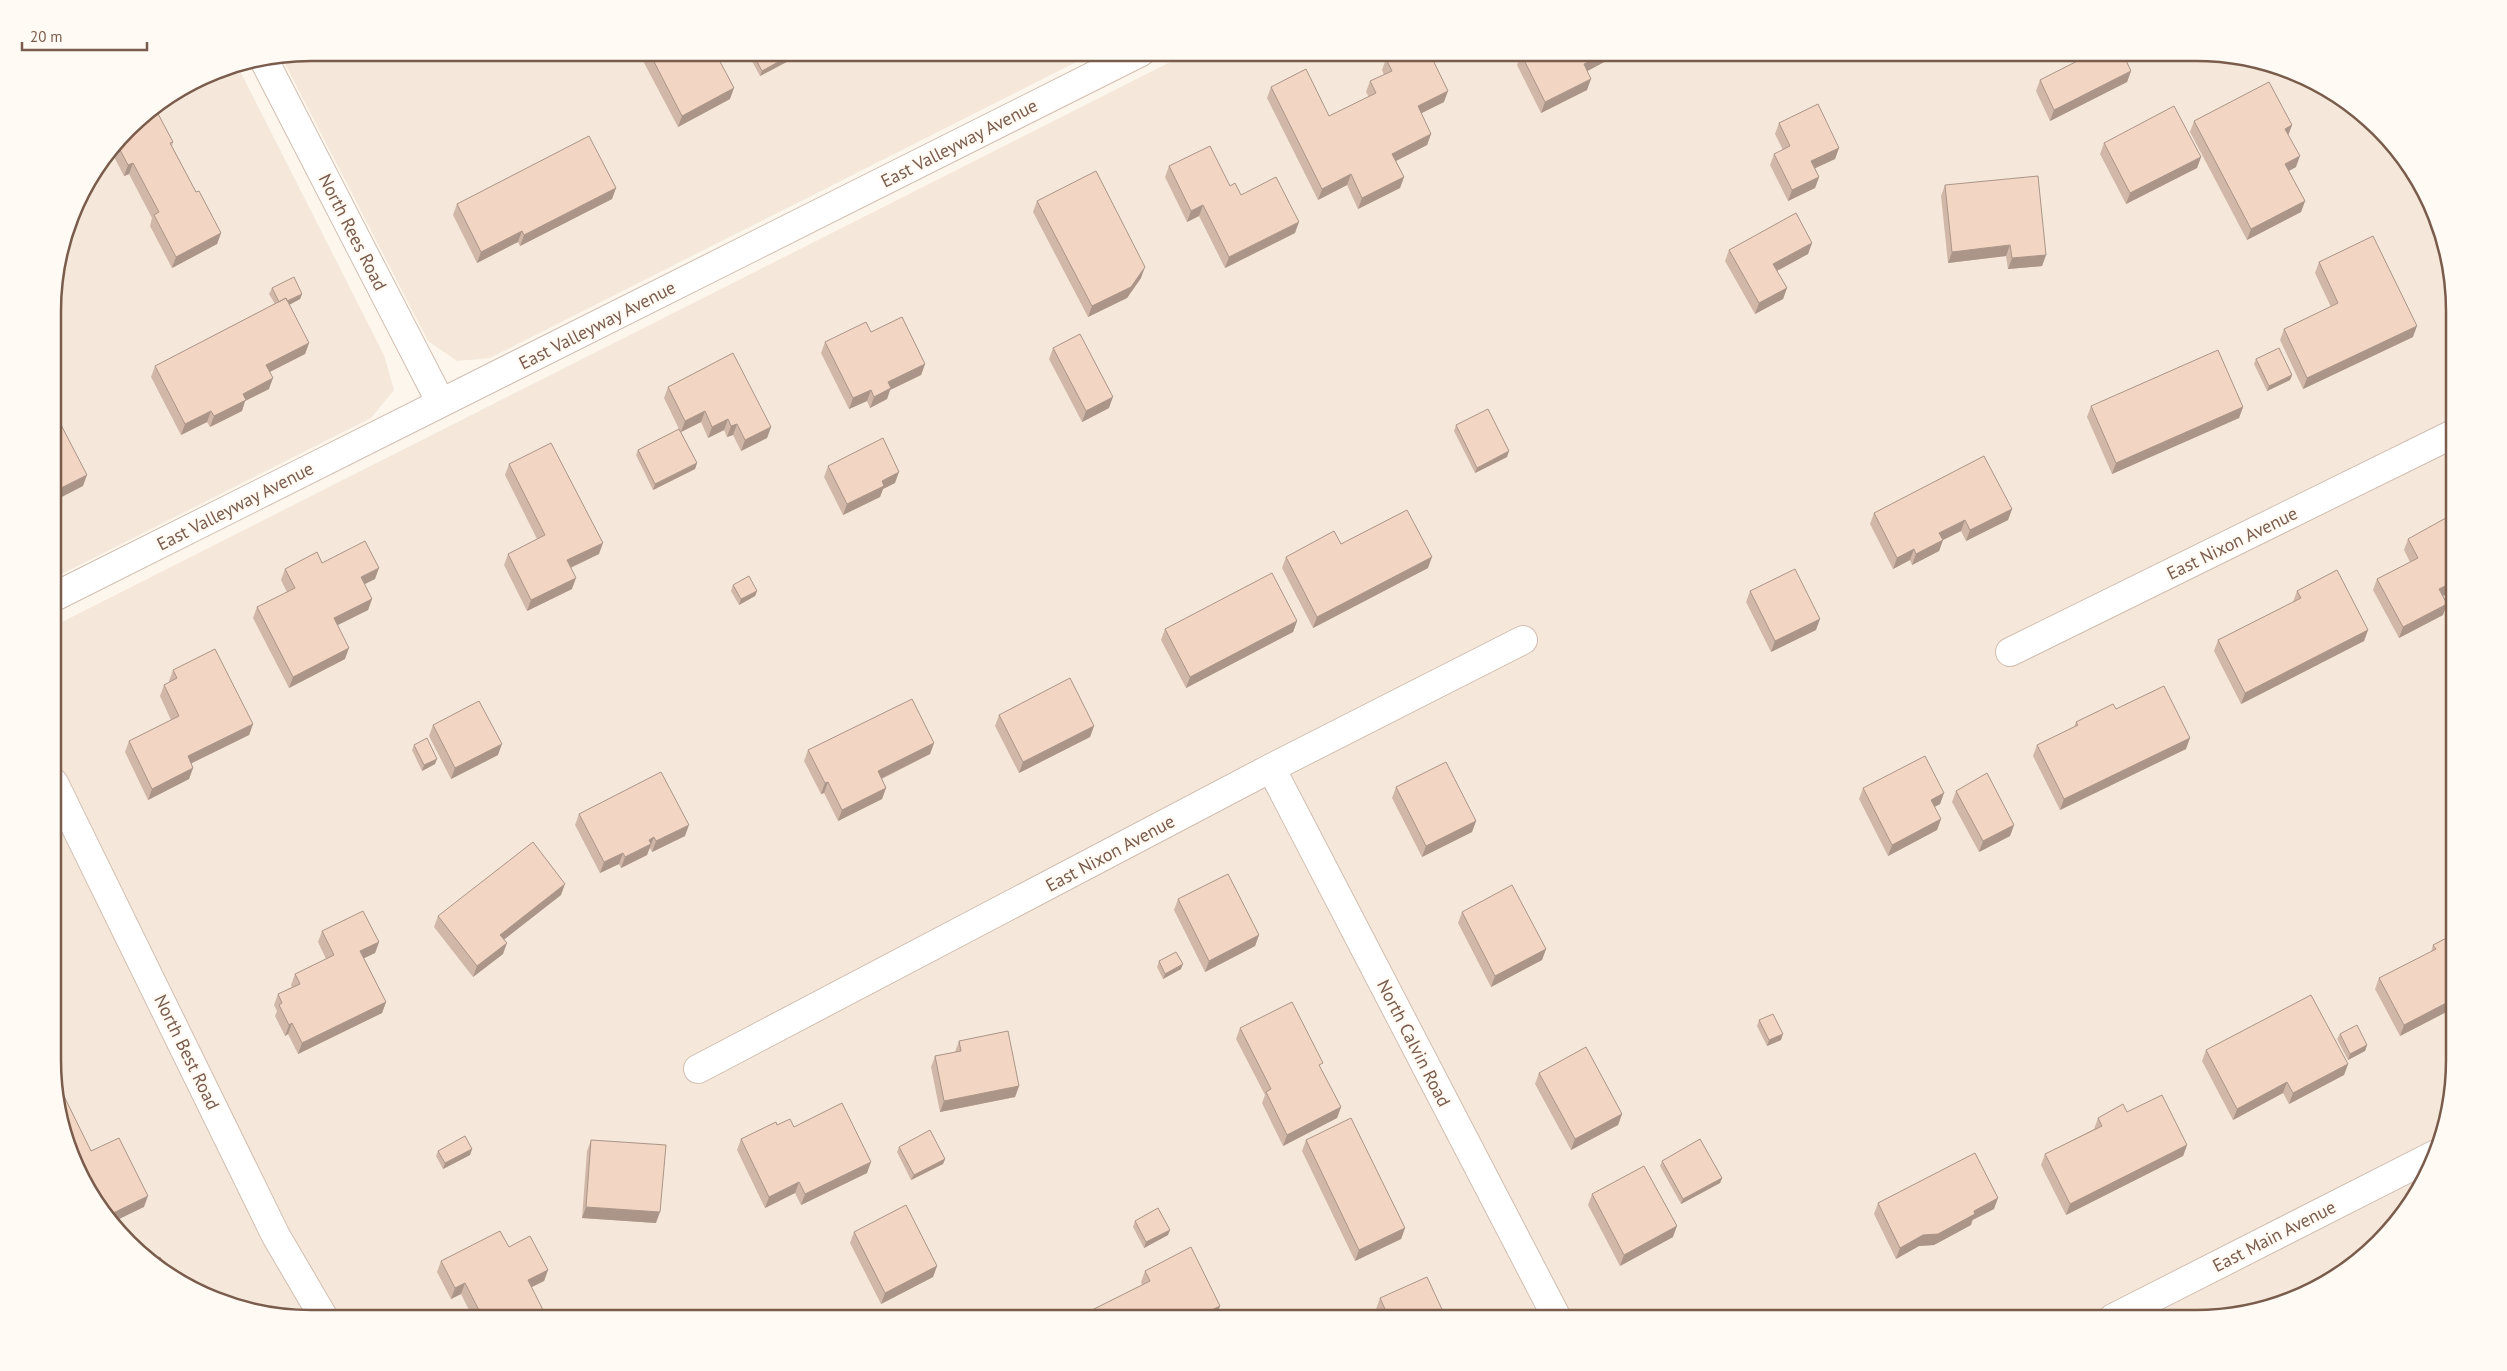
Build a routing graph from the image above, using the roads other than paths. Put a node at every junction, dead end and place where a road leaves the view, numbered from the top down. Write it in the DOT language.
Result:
graph roads {
  1 [pos="1122,61"];
  2 [pos="267,65"];
  3 [pos="440,403"];
  4 [pos="2446,437"];
  5 [pos="61,592"];
  6 [pos="1523,640"];
  7 [pos="2010,652"];
  8 [pos="1271,768"];
  9 [pos="61,796"];
  10 [pos="698,1070"];
  11 [pos="2425,1159"];
  12 [pos="319,1310"];
  13 [pos="1553,1310"];
  14 [pos="2129,1310"];
  1 -- 3 [label="street, East Valleyway Avenue"];
  2 -- 3 [label="street, North Rees Road"];
  3 -- 5 [label="street, East Valleyway Avenue"];
  4 -- 7 [label="street, East Nixon Avenue"];
  6 -- 8 [label="street, East Nixon Avenue"];
  8 -- 10 [label="street, East Nixon Avenue"];
  8 -- 13 [label="street, North Calvin Road"];
  9 -- 12 [label="street, North Best Road"];
  11 -- 14 [label="street, East Main Avenue"];
}
